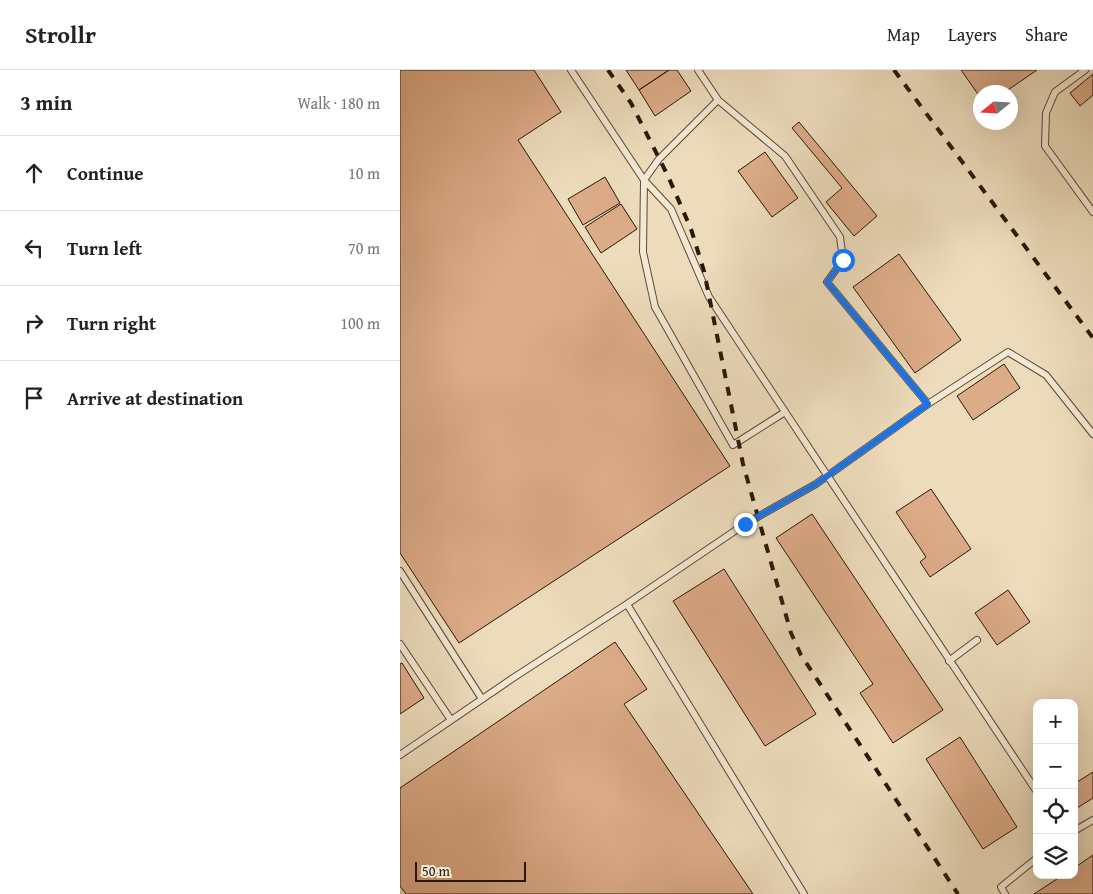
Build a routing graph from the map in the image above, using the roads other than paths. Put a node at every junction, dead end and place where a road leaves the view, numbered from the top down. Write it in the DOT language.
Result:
graph roads {
  1 [pos="571,70"];
  2 [pos="698,70"];
  3 [pos="1085,70"];
  4 [pos="718,100"];
  5 [pos="644,180"];
  6 [pos="1093,212"];
  7 [pos="928,404"];
  8 [pos="785,412"];
  9 [pos="1093,434"];
  10 [pos="827,476"];
  11 [pos="400,571"];
  12 [pos="627,604"];
  13 [pos="977,640"];
  14 [pos="400,644"];
  15 [pos="949,661"];
  16 [pos="482,699"];
  17 [pos="451,720"];
  18 [pos="400,755"];
  19 [pos="1035,789"];
  20 [pos="1093,820"];
  21 [pos="1078,829"];
  22 [pos="1033,861"];
  23 [pos="804,894"];
  24 [pos="1005,894"];
  1 -- 5 [label="lane"];
  2 -- 4 [label="lane"];
  3 -- 6 [label="lane"];
  4 -- 5 [label="lane"];
  4 -- 7 [label="lane"];
  5 -- 8 [label="lane"];
  5 -- 8 [label="lane"];
  7 -- 9 [label="lane"];
  7 -- 10 [label="lane"];
  8 -- 10 [label="lane"];
  10 -- 12 [label="lane"];
  10 -- 15 [label="lane"];
  11 -- 16 [label="lane"];
  12 -- 16 [label="lane"];
  12 -- 23 [label="lane"];
  13 -- 15 [label="lane"];
  14 -- 17 [label="lane"];
  15 -- 19 [label="lane"];
  16 -- 17 [label="lane"];
  17 -- 18 [label="lane"];
  20 -- 21 [label="lane"];
  22 -- 24 [label="lane"];
}
